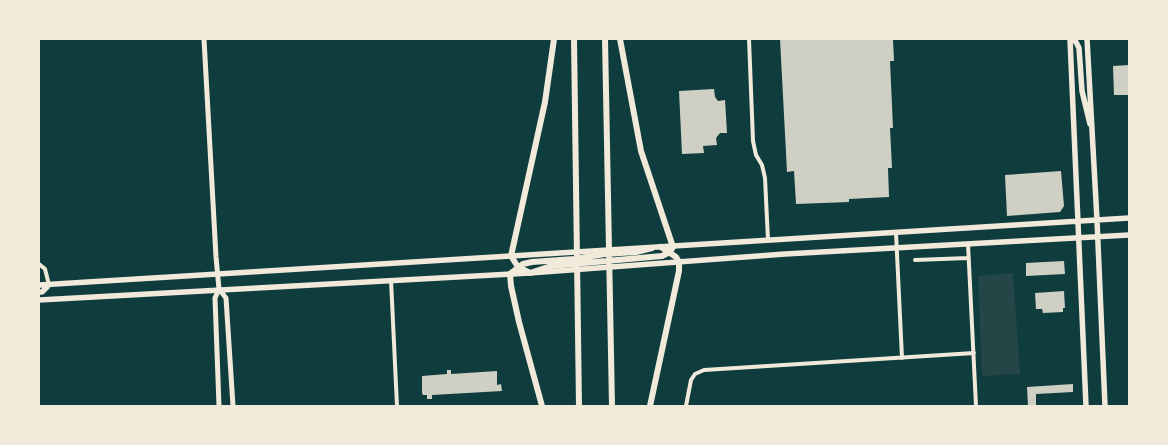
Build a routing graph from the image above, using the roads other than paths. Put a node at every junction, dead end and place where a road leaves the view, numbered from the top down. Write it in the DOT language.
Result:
graph roads {
  1 [pos="204,39"];
  2 [pos="554,39"];
  3 [pos="574,39"];
  4 [pos="605,39"];
  5 [pos="620,39"];
  6 [pos="749,39"];
  7 [pos="1071,39"];
  8 [pos="1087,39"];
  9 [pos="1093,141"];
  10 [pos="1129,218"];
  11 [pos="1097,220"];
  12 [pos="1077,222"];
  13 [pos="896,233"];
  14 [pos="1129,235"];
  15 [pos="1097,237"];
  16 [pos="1078,238"];
  17 [pos="768,240"];
  18 [pos="968,244"];
  19 [pos="662,247"];
  20 [pos="652,248"];
  21 [pos="897,248"];
  22 [pos="671,249"];
  23 [pos="511,256"];
  24 [pos="637,256"];
  25 [pos="968,258"];
  26 [pos="915,260"];
  27 [pos="679,262"];
  28 [pos="550,263"];
  29 [pos="39,264"];
  30 [pos="518,267"];
  31 [pos="530,273"];
  32 [pos="218,274"];
  33 [pos="510,274"];
  34 [pos="391,280"];
  35 [pos="49,285"];
  36 [pos="39,286"];
  37 [pos="219,289"];
  38 [pos="39,292"];
  39 [pos="39,300"];
  40 [pos="974,353"];
  41 [pos="902,358"];
  42 [pos="219,406"];
  43 [pos="233,406"];
  44 [pos="397,406"];
  45 [pos="542,406"];
  46 [pos="579,406"];
  47 [pos="612,406"];
  48 [pos="650,406"];
  49 [pos="686,406"];
  50 [pos="976,406"];
  51 [pos="1086,406"];
  52 [pos="1105,406"];
  1 -- 32 [label="main road"];
  2 -- 23 [label="highway"];
  3 -- 46 [label="highway"];
  4 -- 47 [label="highway"];
  5 -- 22 [label="highway"];
  6 -- 17 [label="street"];
  7 -- 9 [label="main road"];
  7 -- 12 [label="main road"];
  8 -- 9 [label="main road"];
  9 -- 11 [label="main road"];
  10 -- 11 [label="main road"];
  11 -- 12 [label="main road"];
  11 -- 15 [label="main road"];
  12 -- 13 [label="main road"];
  12 -- 16 [label="main road"];
  13 -- 17 [label="main road"];
  13 -- 21 [label="street"];
  14 -- 15 [label="main road"];
  15 -- 16 [label="main road"];
  15 -- 52 [label="main road"];
  16 -- 18 [label="main road"];
  16 -- 51 [label="main road"];
  17 -- 22 [label="main road"];
  18 -- 21 [label="main road"];
  18 -- 25 [label="street"];
  19 -- 20 [label="main road"];
  19 -- 22 [label="highway"];
  20 -- 24 [label="highway"];
  21 -- 27 [label="main road"];
  21 -- 41 [label="street"];
  22 -- 24 [label="highway"];
  22 -- 27 [label="highway"];
  23 -- 28 [label="main road"];
  23 -- 30 [label="highway"];
  23 -- 32 [label="main road"];
  24 -- 27 [label="main road"];
  24 -- 28 [label="highway"];
  24 -- 28 [label="main road"];
  25 -- 26 [label="street"];
  25 -- 40 [label="street"];
  27 -- 48 [label="highway"];
  28 -- 30 [label="highway"];
  28 -- 31 [label="highway"];
  29 -- 35 [label="street"];
  30 -- 31 [label="highway"];
  30 -- 33 [label="highway"];
  31 -- 33 [label="main road"];
  32 -- 35 [label="main road"];
  32 -- 37 [label="main road"];
  33 -- 34 [label="main road"];
  33 -- 45 [label="highway"];
  34 -- 37 [label="main road"];
  34 -- 44 [label="street"];
  35 -- 36 [label="main road"];
  35 -- 38 [label="main road"];
  37 -- 39 [label="main road"];
  37 -- 42 [label="main road"];
  37 -- 43 [label="main road"];
  40 -- 41 [label="street"];
  40 -- 50 [label="street"];
  41 -- 49 [label="street"];
}
